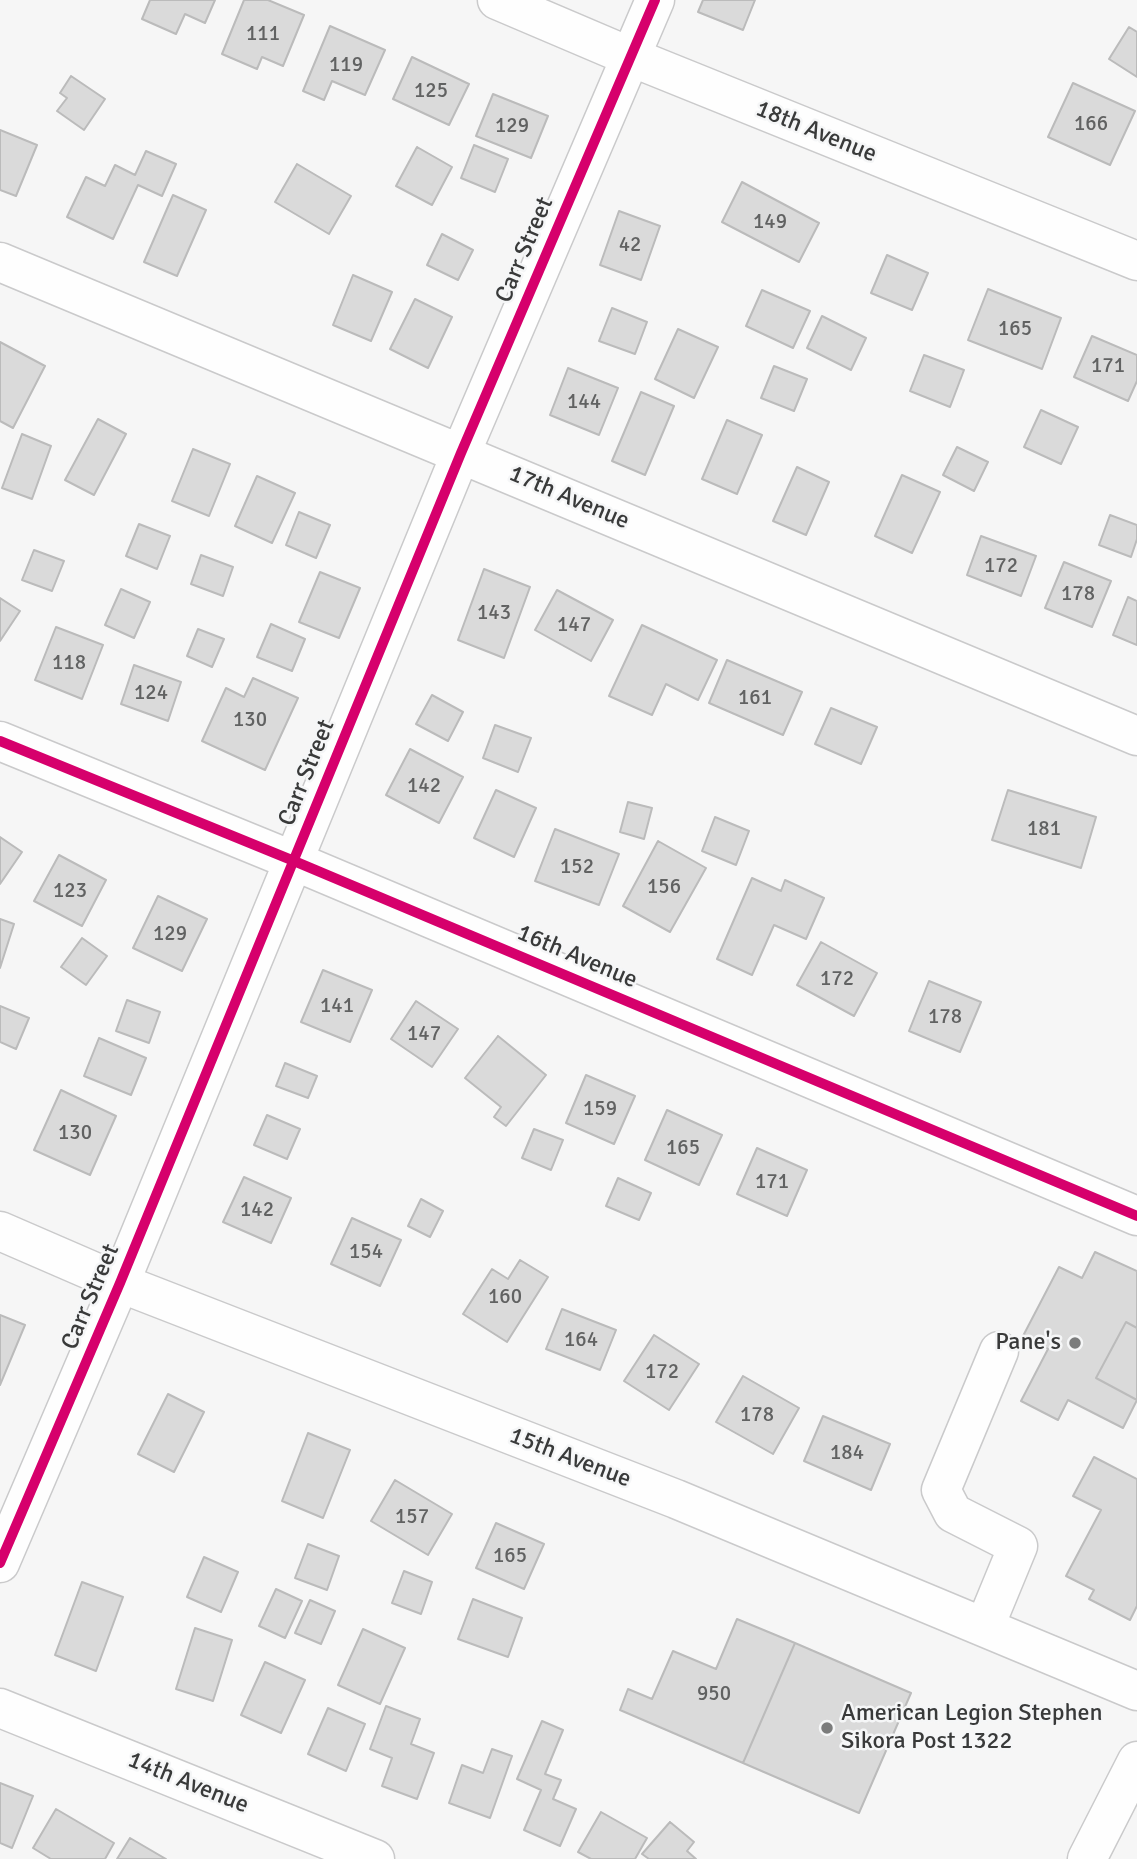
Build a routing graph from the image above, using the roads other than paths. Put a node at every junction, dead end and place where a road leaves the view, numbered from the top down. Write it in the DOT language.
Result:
graph roads {
  1 [pos="497,0"];
  2 [pos="655,0"];
  3 [pos="631,57"];
  4 [pos="1137,261"];
  5 [pos="0,262"];
  6 [pos="461,453"];
  7 [pos="1137,736"];
  8 [pos="0,741"];
  9 [pos="294,861"];
  10 [pos="1137,1216"];
  11 [pos="0,1231"];
  12 [pos="120,1283"];
  13 [pos="999,1352"];
  14 [pos="0,1563"];
  15 [pos="985,1626"];
  16 [pos="1137,1691"];
  17 [pos="0,1708"];
  18 [pos="1137,1761"];
  19 [pos="375,1859"];
  20 [pos="1087,1859"];
  1 -- 3 [label="street, 18th Avenue"];
  2 -- 3 [label="street, Carr Street"];
  3 -- 4 [label="street, 18th Avenue"];
  3 -- 6 [label="street, Carr Street"];
  5 -- 6 [label="street, 17th Avenue"];
  6 -- 7 [label="street, 17th Avenue"];
  6 -- 9 [label="street, Carr Street"];
  8 -- 9 [label="street, 16th Avenue"];
  9 -- 10 [label="street, 16th Avenue"];
  9 -- 12 [label="street, Carr Street"];
  11 -- 12 [label="street, 15th Avenue"];
  12 -- 14 [label="street, Carr Street"];
  12 -- 15 [label="street, 15th Avenue"];
  13 -- 15 [label="street"];
  15 -- 16 [label="street, 15th Avenue"];
  17 -- 19 [label="street, 14th Avenue"];
  18 -- 20 [label="street"];
}
